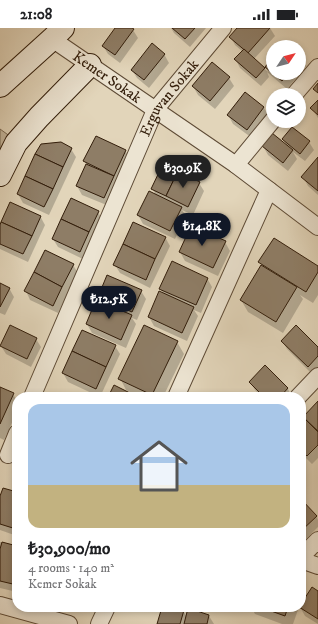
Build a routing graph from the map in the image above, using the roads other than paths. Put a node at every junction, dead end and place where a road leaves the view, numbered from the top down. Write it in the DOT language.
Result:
graph roads {
  1 [pos="223,28"];
  2 [pos="58,34"];
  3 [pos="90,65"];
  4 [pos="318,67"];
  5 [pos="0,86"];
  6 [pos="300,88"];
  7 [pos="155,110"];
  8 [pos="266,128"];
  9 [pos="236,165"];
  10 [pos="0,175"];
  11 [pos="269,190"];
  12 [pos="317,223"];
  13 [pos="318,376"];
  14 [pos="34,392"];
  15 [pos="178,392"];
  16 [pos="303,392"];
  17 [pos="12,445"];
  18 [pos="8,455"];
  19 [pos="318,540"];
  20 [pos="306,553"];
  21 [pos="306,560"];
  22 [pos="318,566"];
  23 [pos="0,606"];
  24 [pos="12,609"];
  25 [pos="23,612"];
  26 [pos="105,612"];
  27 [pos="69,624"];
  28 [pos="99,624"];
  1 -- 7 [label="street, Erguvan Sokak"];
  2 -- 3 [label="street, Kemer Sokak"];
  2 -- 5 [label="street"];
  3 -- 7 [label="street, Kemer Sokak"];
  3 -- 10 [label="street"];
  4 -- 6 [label="street"];
  7 -- 9 [label="street, Kemer Sokak"];
  7 -- 14 [label="street, Erguvan Sokak"];
  8 -- 9 [label="street"];
  9 -- 11 [label="street, Kemer Sokak"];
  11 -- 12 [label="street, Kemer Sokak"];
  11 -- 15 [label="street"];
  13 -- 16 [label="street"];
  17 -- 18 [label="street"];
  19 -- 20 [label="street"];
  21 -- 22 [label="street"];
  23 -- 24 [label="street"];
  25 -- 27 [label="street"];
  26 -- 28 [label="street"];
}
